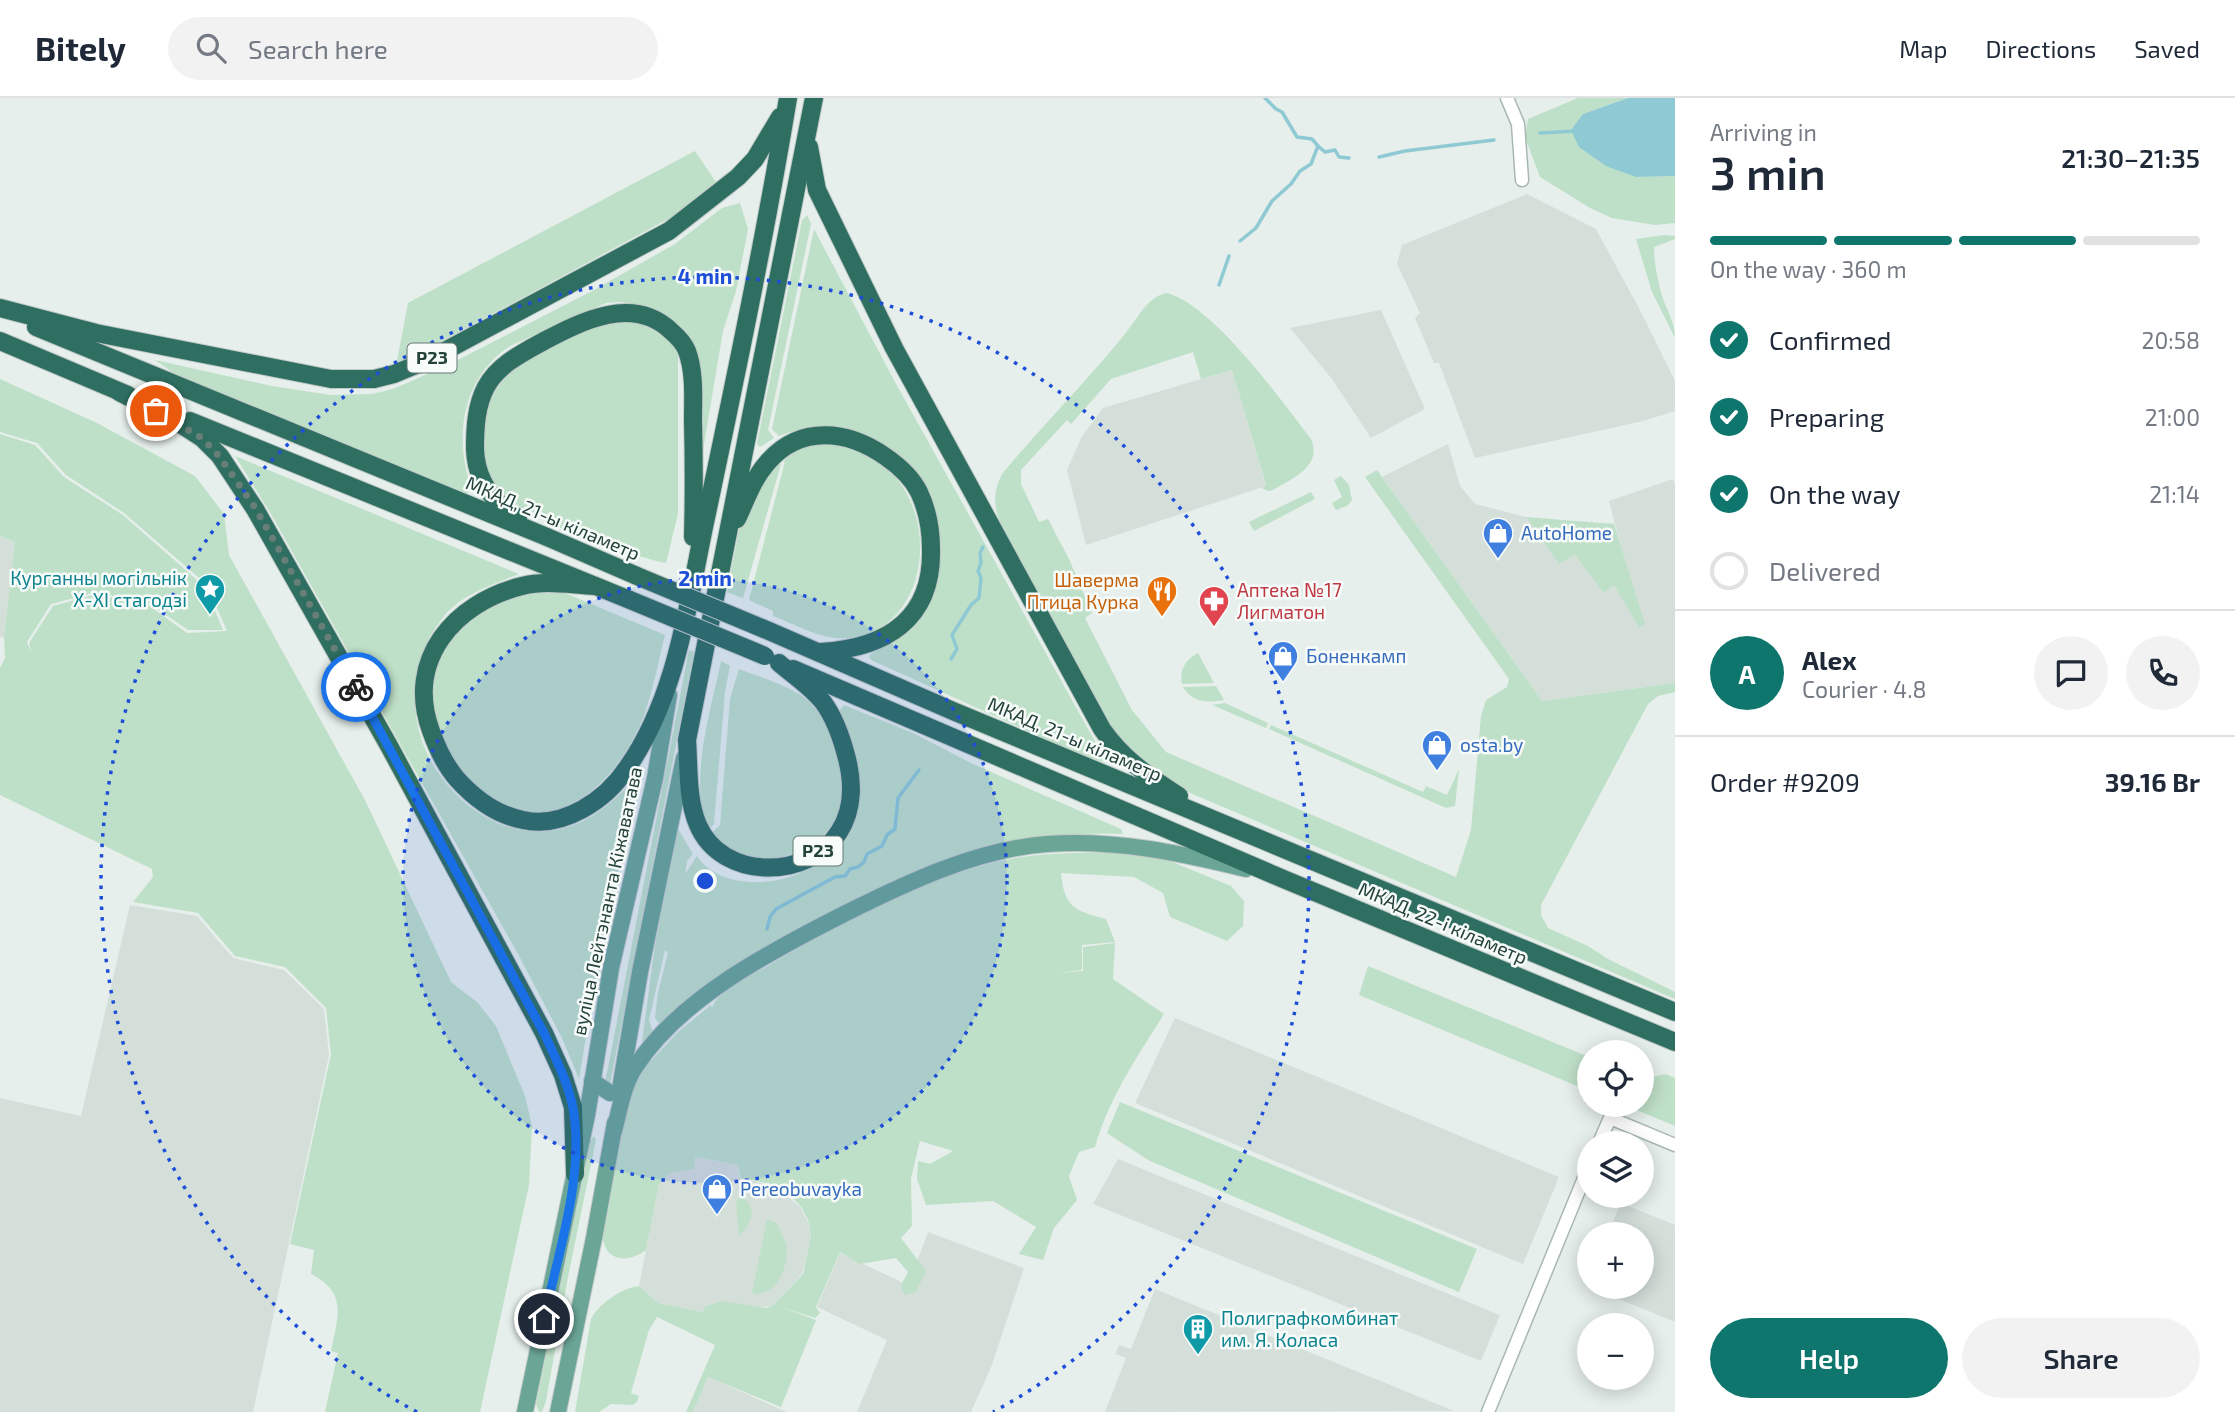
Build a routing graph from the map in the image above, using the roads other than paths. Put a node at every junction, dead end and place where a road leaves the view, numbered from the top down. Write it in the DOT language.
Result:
graph roads {
  1 [pos="814,98"];
  2 [pos="1507,98"];
  3 [pos="788,102"];
  4 [pos="807,137"];
  5 [pos="1522,180"];
  6 [pos="0,310"];
  7 [pos="0,341"];
  8 [pos="119,392"];
  9 [pos="547,537"];
  10 [pos="725,545"];
  11 [pos="693,577"];
  12 [pos="595,586"];
  13 [pos="815,652"];
  14 [pos="772,659"];
  15 [pos="673,672"];
  16 [pos="687,740"];
  17 [pos="1204,816"];
  18 [pos="1226,825"];
  19 [pos="1281,878"];
  20 [pos="1675,1012"];
  21 [pos="1675,1042"];
  22 [pos="592,1082"];
  23 [pos="620,1092"];
  24 [pos="587,1115"];
  25 [pos="614,1130"];
  26 [pos="1604,1131"];
  27 [pos="1641,1131"];
  28 [pos="1654,1136"];
  29 [pos="1675,1145"];
  30 [pos="575,1174"];
  31 [pos="1577,1195"];
  32 [pos="525,1412"];
  33 [pos="558,1412"];
  34 [pos="1488,1412"];
  1 -- 4 [label="highway, Р23"];
  2 -- 5 [label="street"];
  3 -- 6 [label="highway, Р23"];
  3 -- 11 [label="highway, Р23"];
  4 -- 10 [label="highway, Р23"];
  4 -- 18 [label="highway, Р23"];
  6 -- 9 [label="highway, МКАД, 21-ы кіламетр"];
  7 -- 8 [label="highway"];
  8 -- 12 [label="highway"];
  8 -- 30 [label="highway, Р23"];
  9 -- 11 [label="highway, Р23"];
  9 -- 13 [label="highway, МКАД, 21-ы кіламетр, bridge"];
  10 -- 13 [label="highway, Р23"];
  10 -- 16 [label="highway, Р23"];
  11 -- 15 [label="highway, вуліца Лейтэнанта Кіжаватава / Р23"];
  12 -- 14 [label="highway, bridge"];
  12 -- 15 [label="highway, Р23"];
  13 -- 17 [label="highway, МКАД, 21-ы кіламетр"];
  14 -- 16 [label="highway, Р23"];
  14 -- 19 [label="highway, МКАД, 22-і кіламетр"];
  15 -- 22 [label="main road, вуліца Лейтэнанта Кіжаватава / Р23"];
  16 -- 23 [label="main road, Р23"];
  17 -- 18 [label="highway, МКАД, 22-і кіламетр"];
  18 -- 20 [label="highway, МКАД, 22-і кіламетр"];
  19 -- 21 [label="highway, МКАД, 22-і кіламетр"];
  19 -- 25 [label="main road, Р23"];
  22 -- 23 [label="main road"];
  22 -- 24 [label="main road, вуліца Лейтэнанта Кіжаватава / Р23"];
  23 -- 25 [label="main road, Р23"];
  24 -- 25 [label="main road"];
  24 -- 30 [label="main road, вуліца Лейтэнанта Кіжаватава / Р23"];
  25 -- 33 [label="main road, Р23"];
  26 -- 27 [label="street"];
  28 -- 29 [label="street"];
  30 -- 32 [label="main road, вуліца Лейтэнанта Кіжаватава / Р23"];
  31 -- 34 [label="street"];
}
